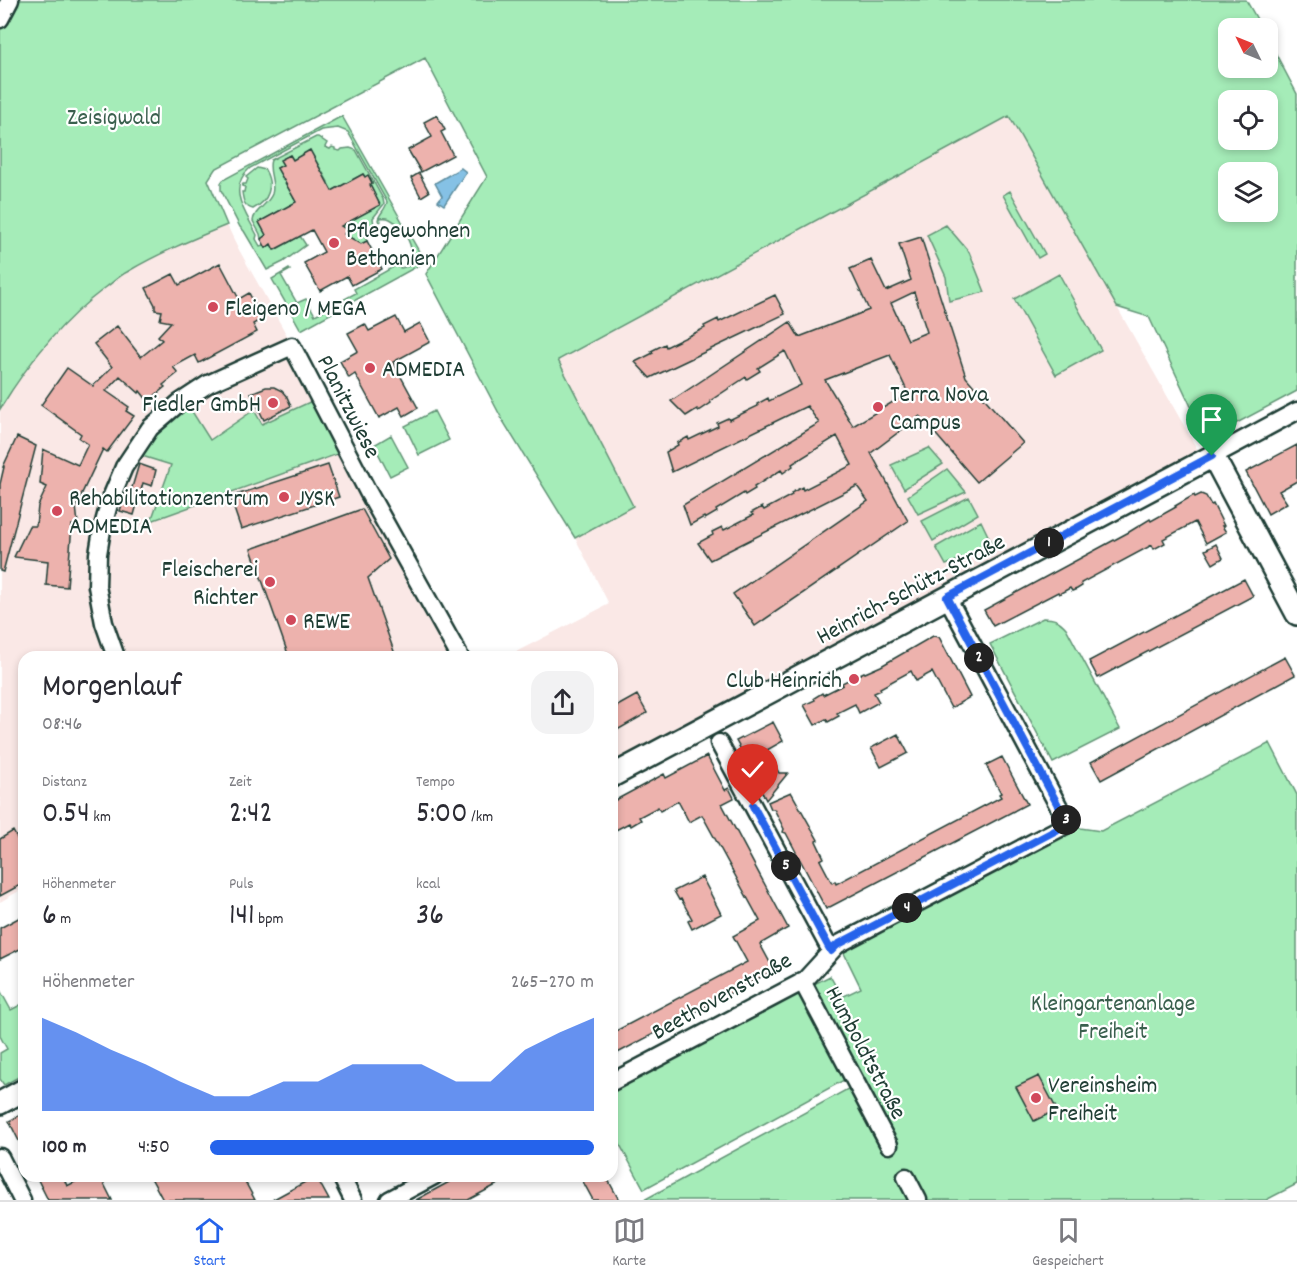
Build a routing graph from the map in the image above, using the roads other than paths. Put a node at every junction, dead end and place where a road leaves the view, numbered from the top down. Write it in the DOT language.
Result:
graph roads {
  1 [pos="10,0"];
  2 [pos="0,20"];
  3 [pos="1297,411"];
  4 [pos="1212,456"];
  5 [pos="947,597"];
  6 [pos="1297,614"];
  7 [pos="114,651"];
  8 [pos="457,651"];
  9 [pos="719,743"];
  10 [pos="618,773"];
  11 [pos="831,951"];
  12 [pos="802,981"];
  13 [pos="618,1079"];
  14 [pos="18,1093"];
  15 [pos="0,1102"];
  16 [pos="889,1145"];
  17 [pos="0,1157"];
  18 [pos="906,1177"];
  19 [pos="344,1182"];
  20 [pos="423,1182"];
  21 [pos="22,1200"];
  22 [pos="354,1200"];
  23 [pos="389,1200"];
  24 [pos="918,1200"];
  1 -- 2 [label="street"];
  3 -- 4 [label="street, Heinrich-Schütz-Straße"];
  4 -- 5 [label="main road, Heinrich-Schütz-Straße"];
  4 -- 6 [label="main road"];
  5 -- 10 [label="main road, Heinrich-Schütz-Straße"];
  5 -- 11 [label="street, Beethovenstraße"];
  7 -- 8 [label="street, Planitzwiese"];
  9 -- 11 [label="street"];
  11 -- 12 [label="street, Beethovenstraße"];
  12 -- 13 [label="street, Beethovenstraße"];
  12 -- 16 [label="street, Humboldtstraße"];
  14 -- 15 [label="main road"];
  17 -- 21 [label="street"];
  18 -- 24 [label="street"];
  19 -- 22 [label="street"];
  20 -- 23 [label="street"];
}
